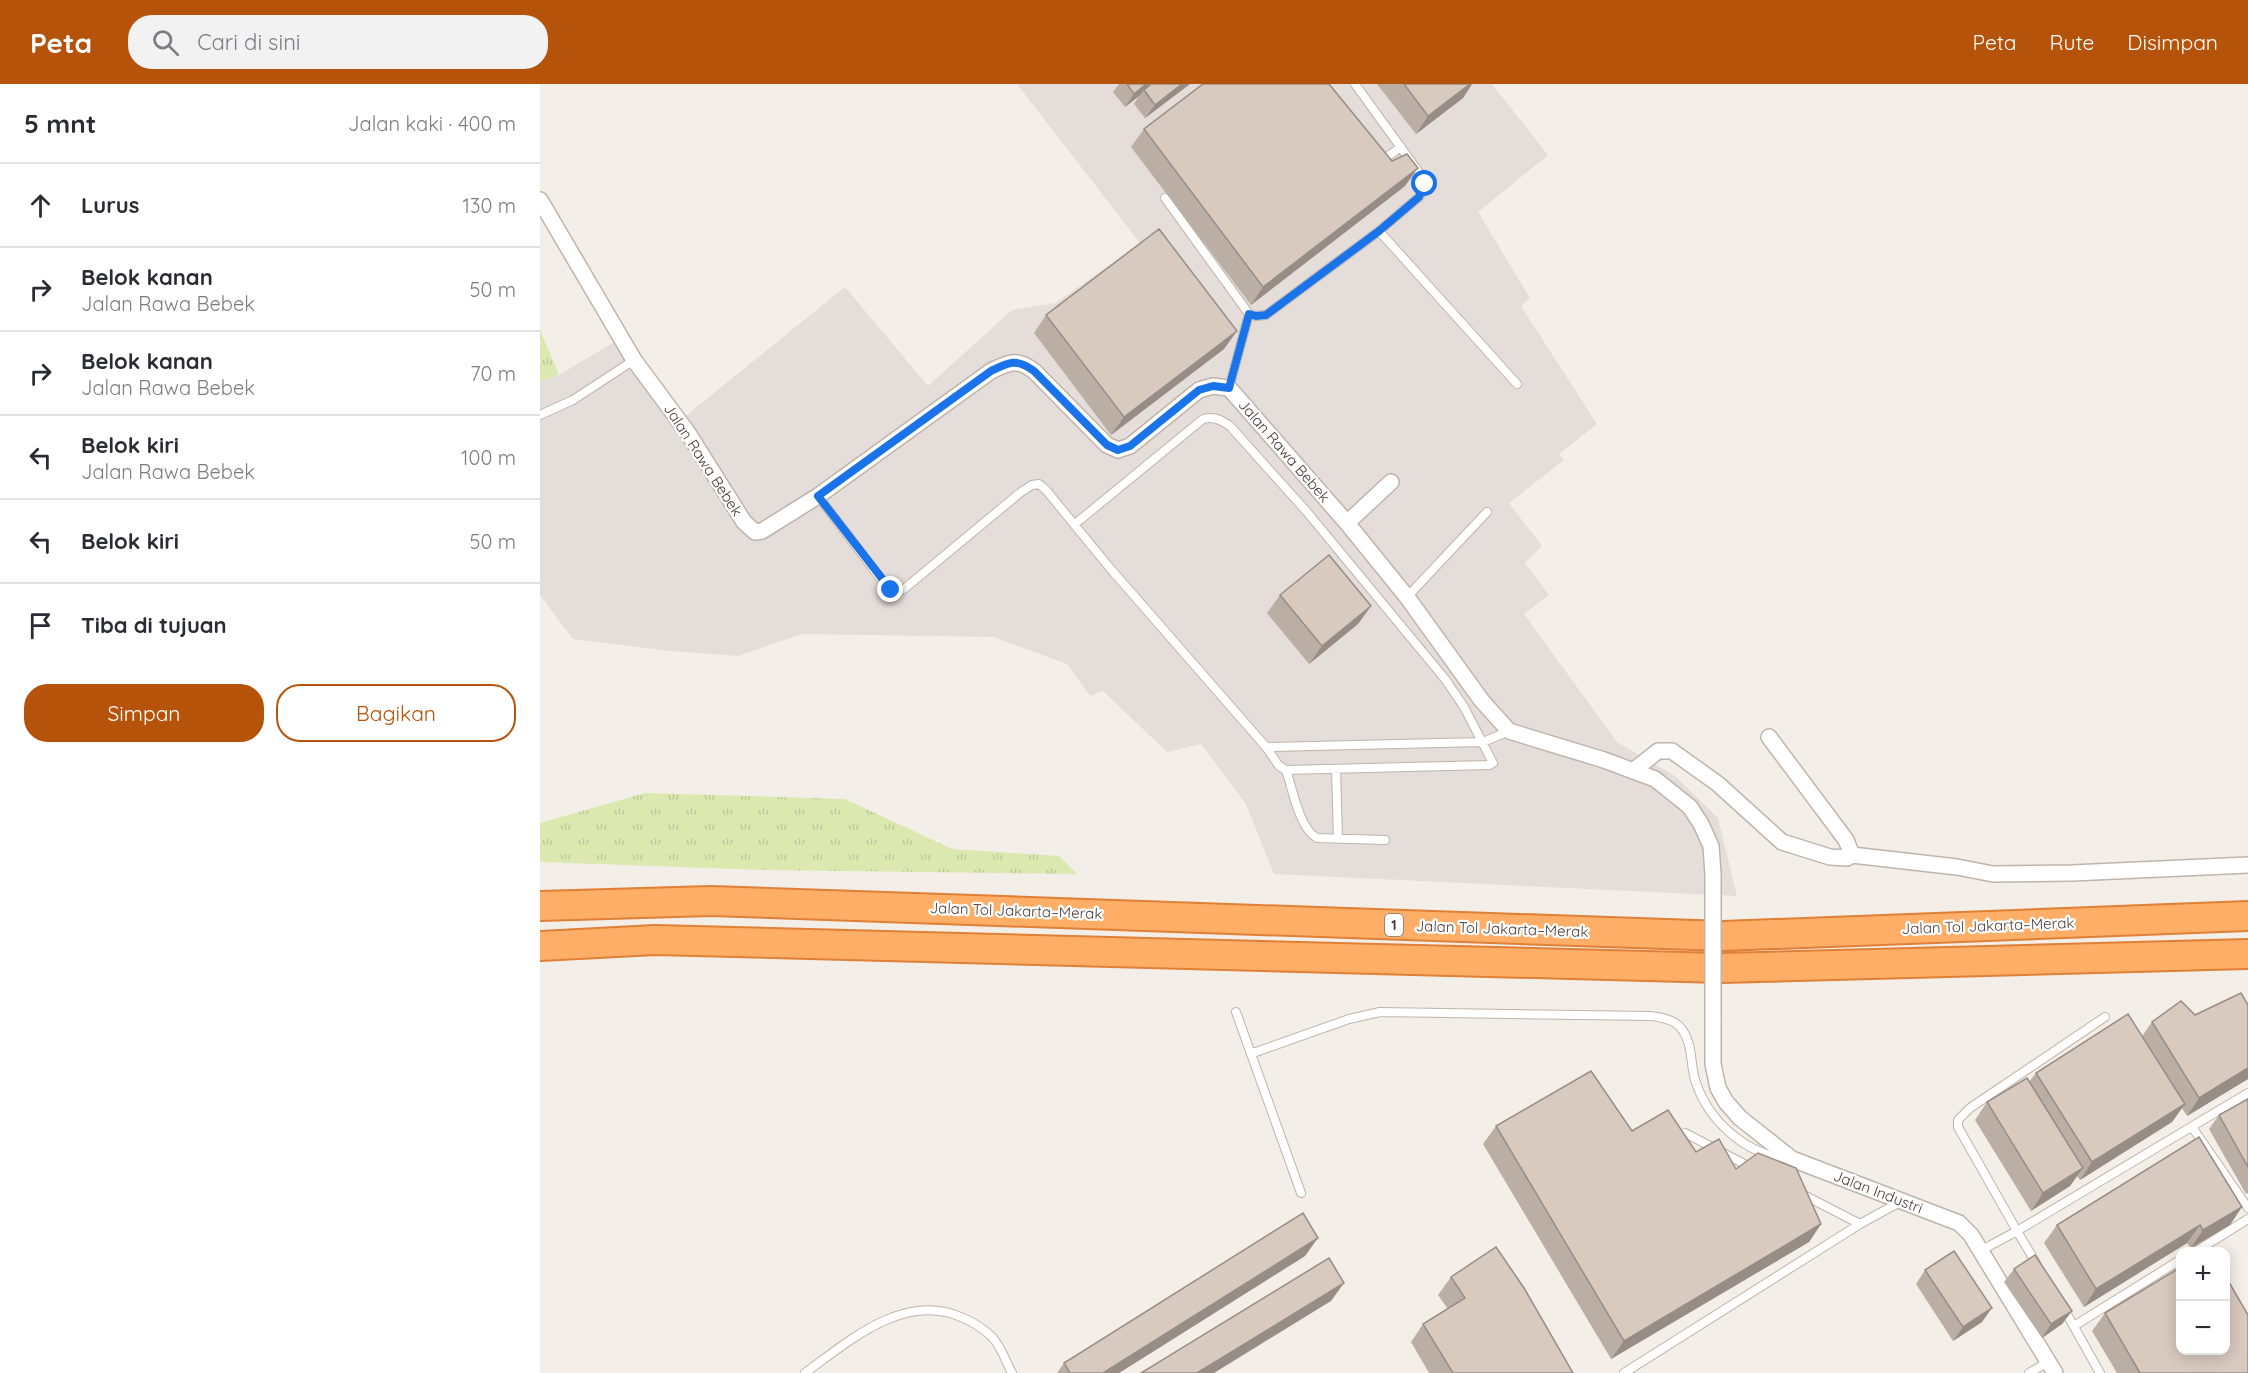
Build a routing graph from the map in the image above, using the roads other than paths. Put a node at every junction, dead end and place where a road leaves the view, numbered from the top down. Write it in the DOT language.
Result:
graph roads {
  1 [pos="1355,84"];
  2 [pos="1401,147"];
  3 [pos="1374,159"];
  4 [pos="1165,198"];
  5 [pos="540,200"];
  6 [pos="1379,231"];
  7 [pos="1249,314"];
  8 [pos="634,360"];
  9 [pos="1516,384"];
  10 [pos="1229,388"];
  11 [pos="540,415"];
  12 [pos="1391,482"];
  13 [pos="818,496"];
  14 [pos="1487,512"];
  15 [pos="1347,523"];
  16 [pos="1075,525"];
  17 [pos="1407,597"];
  18 [pos="1509,731"];
  19 [pos="1769,737"];
  20 [pos="1483,742"];
  21 [pos="1266,747"];
  22 [pos="1286,770"];
  23 [pos="1336,770"];
  24 [pos="1634,771"];
  25 [pos="1338,839"];
  26 [pos="1385,840"];
  27 [pos="1851,855"];
  28 [pos="2248,865"];
  29 [pos="540,906"];
  30 [pos="2248,916"];
  31 [pos="540,946"];
  32 [pos="2248,954"];
  33 [pos="1236,1011"];
  34 [pos="2105,1017"];
  35 [pos="1253,1053"];
  36 [pos="2248,1093"];
  37 [pos="2192,1127"];
  38 [pos="1685,1133"];
  39 [pos="1792,1159"];
  40 [pos="1763,1173"];
  41 [pos="1792,1189"];
  42 [pos="1301,1193"];
  43 [pos="1902,1201"];
  44 [pos="2248,1208"];
  45 [pos="2248,1219"];
  46 [pos="1860,1224"];
  47 [pos="2017,1231"];
  48 [pos="2202,1247"];
  49 [pos="1980,1251"];
  50 [pos="2176,1263"];
  51 [pos="2040,1269"];
  52 [pos="2057,1297"];
  53 [pos="2074,1326"];
  54 [pos="2052,1367"];
  55 [pos="805,1373"];
  56 [pos="1012,1373"];
  57 [pos="1624,1373"];
  58 [pos="2029,1373"];
  59 [pos="2100,1373"];
  1 -- 2 [label="lane"];
  2 -- 3 [label="lane"];
  2 -- 6 [label="lane"];
  4 -- 7 [label="lane"];
  5 -- 8 [label="street, Jalan Rawa Bebek"];
  6 -- 7 [label="lane"];
  6 -- 9 [label="lane"];
  7 -- 10 [label="lane"];
  8 -- 11 [label="lane"];
  8 -- 13 [label="street, Jalan Rawa Bebek"];
  10 -- 13 [label="street, Jalan Rawa Bebek"];
  10 -- 15 [label="street, Jalan Rawa Bebek"];
  12 -- 15 [label="street"];
  13 -- 16 [label="lane"];
  14 -- 17 [label="lane"];
  15 -- 17 [label="street, Jalan Rawa Bebek"];
  16 -- 20 [label="lane"];
  16 -- 21 [label="lane"];
  17 -- 18 [label="street, Jalan Rawa Bebek"];
  18 -- 20 [label="lane"];
  18 -- 24 [label="street"];
  19 -- 27 [label="street"];
  20 -- 21 [label="lane"];
  20 -- 23 [label="lane"];
  21 -- 22 [label="lane"];
  22 -- 23 [label="lane"];
  22 -- 25 [label="lane"];
  23 -- 25 [label="lane"];
  24 -- 27 [label="street"];
  24 -- 39 [label="street, Jalan Industri, bridge"];
  25 -- 26 [label="lane"];
  27 -- 28 [label="street"];
  29 -- 30 [label="highway, Jalan Tol Jakarta–Merak / 1"];
  31 -- 32 [label="highway"];
  33 -- 35 [label="lane"];
  34 -- 47 [label="lane"];
  35 -- 39 [label="lane"];
  35 -- 42 [label="lane"];
  36 -- 37 [label="lane"];
  37 -- 44 [label="lane"];
  37 -- 47 [label="lane"];
  38 -- 40 [label="lane"];
  39 -- 43 [label="street, Jalan Industri"];
  41 -- 46 [label="lane"];
  43 -- 46 [label="lane"];
  43 -- 49 [label="street, Jalan Industri"];
  45 -- 48 [label="lane"];
  46 -- 57 [label="lane"];
  47 -- 49 [label="lane"];
  47 -- 51 [label="lane"];
  49 -- 54 [label="street, Jalan Industri"];
  50 -- 53 [label="lane"];
  52 -- 53 [label="lane"];
  53 -- 59 [label="lane"];
  54 -- 58 [label="lane"];
  55 -- 56 [label="lane"];
}
